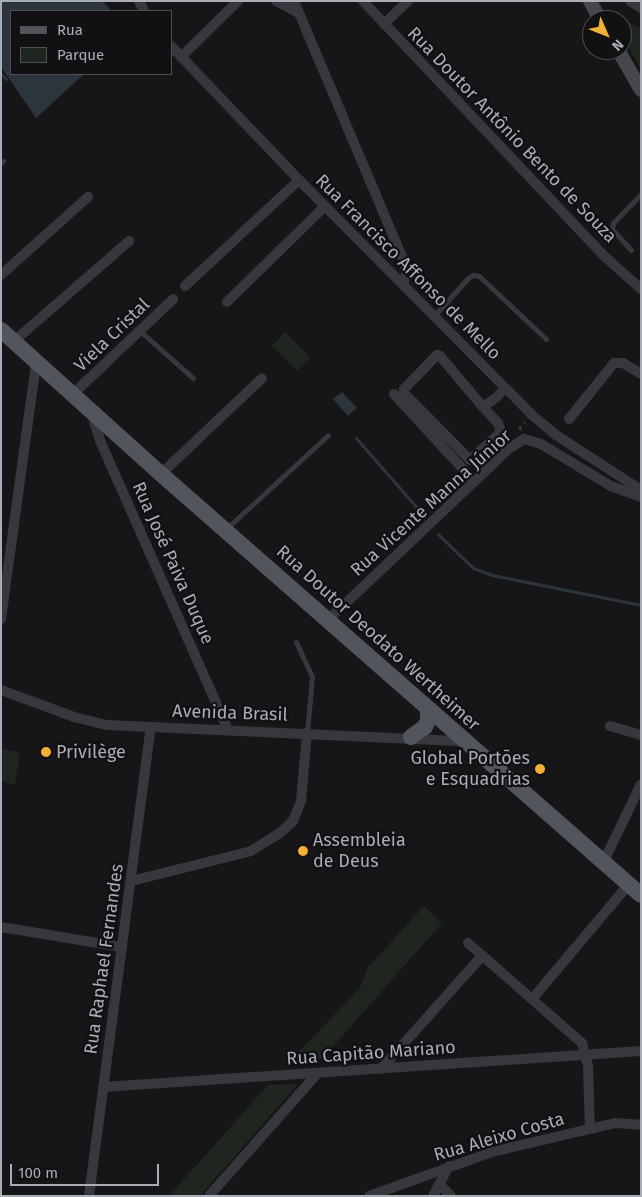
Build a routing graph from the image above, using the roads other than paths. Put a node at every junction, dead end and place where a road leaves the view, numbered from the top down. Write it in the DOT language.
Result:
graph roads {
  1 [pos="238,1"];
  2 [pos="276,1"];
  3 [pos="294,1"];
  4 [pos="362,1"];
  5 [pos="408,1"];
  6 [pos="630,1"];
  7 [pos="641,8"];
  8 [pos="299,13"];
  9 [pos="384,24"];
  10 [pos="172,47"];
  11 [pos="181,57"];
  12 [pos="624,60"];
  13 [pos="641,90"];
  14 [pos="299,180"];
  15 [pos="641,194"];
  16 [pos="88,197"];
  17 [pos="325,206"];
  18 [pos="129,242"];
  19 [pos="631,250"];
  20 [pos="1,275"];
  21 [pos="403,285"];
  22 [pos="185,286"];
  23 [pos="641,290"];
  24 [pos="173,299"];
  25 [pos="227,302"];
  26 [pos="434,317"];
  27 [pos="1,330"];
  28 [pos="140,331"];
  29 [pos="546,339"];
  30 [pos="7,341"];
  31 [pos="36,363"];
  32 [pos="641,374"];
  33 [pos="193,378"];
  34 [pos="262,378"];
  35 [pos="505,388"];
  36 [pos="73,394"];
  37 [pos="394,394"];
  38 [pos="483,407"];
  39 [pos="90,409"];
  40 [pos="570,418"];
  41 [pos="328,435"];
  42 [pos="161,474"];
  43 [pos="474,481"];
  44 [pos="641,490"];
  45 [pos="641,497"];
  46 [pos="225,529"];
  47 [pos="1,619"];
  48 [pos="329,619"];
  49 [pos="296,642"];
  50 [pos="1,690"];
  51 [pos="428,708"];
  52 [pos="610,726"];
  53 [pos="151,727"];
  54 [pos="228,730"];
  55 [pos="307,732"];
  56 [pos="641,735"];
  57 [pos="411,737"];
  58 [pos="463,741"];
  59 [pos="641,784"];
  60 [pos="604,861"];
  61 [pos="131,881"];
  62 [pos="635,889"];
  63 [pos="1,927"];
  64 [pos="468,943"];
  65 [pos="122,946"];
  66 [pos="482,956"];
  67 [pos="533,998"];
  68 [pos="641,1051"];
  69 [pos="586,1054"];
  70 [pos="381,1069"];
  71 [pos="317,1074"];
  72 [pos="103,1087"];
  73 [pos="641,1125"];
  74 [pos="590,1128"];
  75 [pos="449,1166"];
  76 [pos="439,1184"];
  77 [pos="89,1196"];
  78 [pos="209,1196"];
  79 [pos="369,1196"];
  80 [pos="433,1196"];
  81 [pos="451,1196"];
  1 -- 11 [label="street"];
  2 -- 8 [label="street"];
  3 -- 8 [label="street"];
  4 -- 9 [label="street, Rua Doutor Antônio Bento de Souza"];
  5 -- 9 [label="street"];
  6 -- 7 [label="street"];
  8 -- 21 [label="street"];
  9 -- 23 [label="street, Rua Doutor Antônio Bento de Souza"];
  10 -- 11 [label="street, Rua Francisco Affonso de Mello"];
  11 -- 14 [label="street, Rua Francisco Affonso de Mello"];
  12 -- 13 [label="main road"];
  14 -- 17 [label="street, Rua Francisco Affonso de Mello"];
  14 -- 22 [label="street"];
  15 -- 19 [label="lane"];
  16 -- 20 [label="street"];
  17 -- 21 [label="street, Rua Francisco Affonso de Mello"];
  17 -- 25 [label="street"];
  18 -- 30 [label="street"];
  21 -- 26 [label="street, Rua Francisco Affonso de Mello"];
  24 -- 28 [label="street, Viela Cristal"];
  26 -- 29 [label="lane"];
  26 -- 35 [label="street, Rua Francisco Affonso de Mello"];
  27 -- 30 [label="main road, Rua Doutor Deodato Wertheimer"];
  28 -- 33 [label="lane"];
  28 -- 36 [label="street, Viela Cristal"];
  30 -- 31 [label="main road, Rua Doutor Deodato Wertheimer"];
  31 -- 36 [label="main road, Rua Doutor Deodato Wertheimer"];
  31 -- 47 [label="street"];
  32 -- 40 [label="street"];
  34 -- 42 [label="street"];
  35 -- 38 [label="street"];
  35 -- 44 [label="street, Rua Francisco Affonso de Mello"];
  36 -- 39 [label="main road, Rua Doutor Deodato Wertheimer"];
  37 -- 43 [label="street"];
  38 -- 38 [label="street"];
  39 -- 42 [label="main road, Rua Doutor Deodato Wertheimer"];
  39 -- 54 [label="street, Rua José Paiva Duque"];
  41 -- 46 [label="lane"];
  42 -- 46 [label="main road, Rua Doutor Deodato Wertheimer"];
  43 -- 45 [label="street, Rua Vicente Manna Júnior"];
  43 -- 48 [label="street, Rua Vicente Manna Júnior"];
  46 -- 48 [label="main road, Rua Doutor Deodato Wertheimer"];
  48 -- 51 [label="main road, Rua Doutor Deodato Wertheimer"];
  49 -- 55 [label="lane"];
  50 -- 53 [label="street, Avenida Brasil"];
  51 -- 57 [label="main road"];
  51 -- 58 [label="main road, Rua Doutor Deodato Wertheimer"];
  52 -- 56 [label="street"];
  53 -- 54 [label="street, Avenida Brasil"];
  53 -- 61 [label="street, Rua Raphael Fernandes"];
  54 -- 55 [label="street, Avenida Brasil"];
  55 -- 57 [label="street, Avenida Brasil"];
  55 -- 61 [label="street"];
  57 -- 58 [label="street, Avenida Brasil"];
  58 -- 60 [label="main road, Rua Doutor Deodato Wertheimer"];
  59 -- 60 [label="street"];
  60 -- 62 [label="main road, Rua Doutor Deodato Wertheimer"];
  61 -- 65 [label="street, Rua Raphael Fernandes"];
  62 -- 67 [label="street"];
  63 -- 65 [label="street"];
  64 -- 66 [label="street"];
  65 -- 72 [label="street, Rua Raphael Fernandes"];
  66 -- 67 [label="street"];
  66 -- 70 [label="street"];
  67 -- 69 [label="street"];
  68 -- 69 [label="street, Rua Capitão Mariano"];
  69 -- 70 [label="street, Rua Capitão Mariano"];
  69 -- 74 [label="street"];
  70 -- 71 [label="street, Rua Capitão Mariano"];
  71 -- 72 [label="street, Rua Capitão Mariano"];
  71 -- 78 [label="street"];
  72 -- 77 [label="street, Rua Raphael Fernandes"];
  73 -- 74 [label="street, Rua Aleixo Costa"];
  74 -- 75 [label="street, Rua Aleixo Costa"];
  75 -- 76 [label="street"];
  75 -- 79 [label="street, Rua Aleixo Costa"];
  76 -- 80 [label="street"];
  76 -- 81 [label="street"];
}
